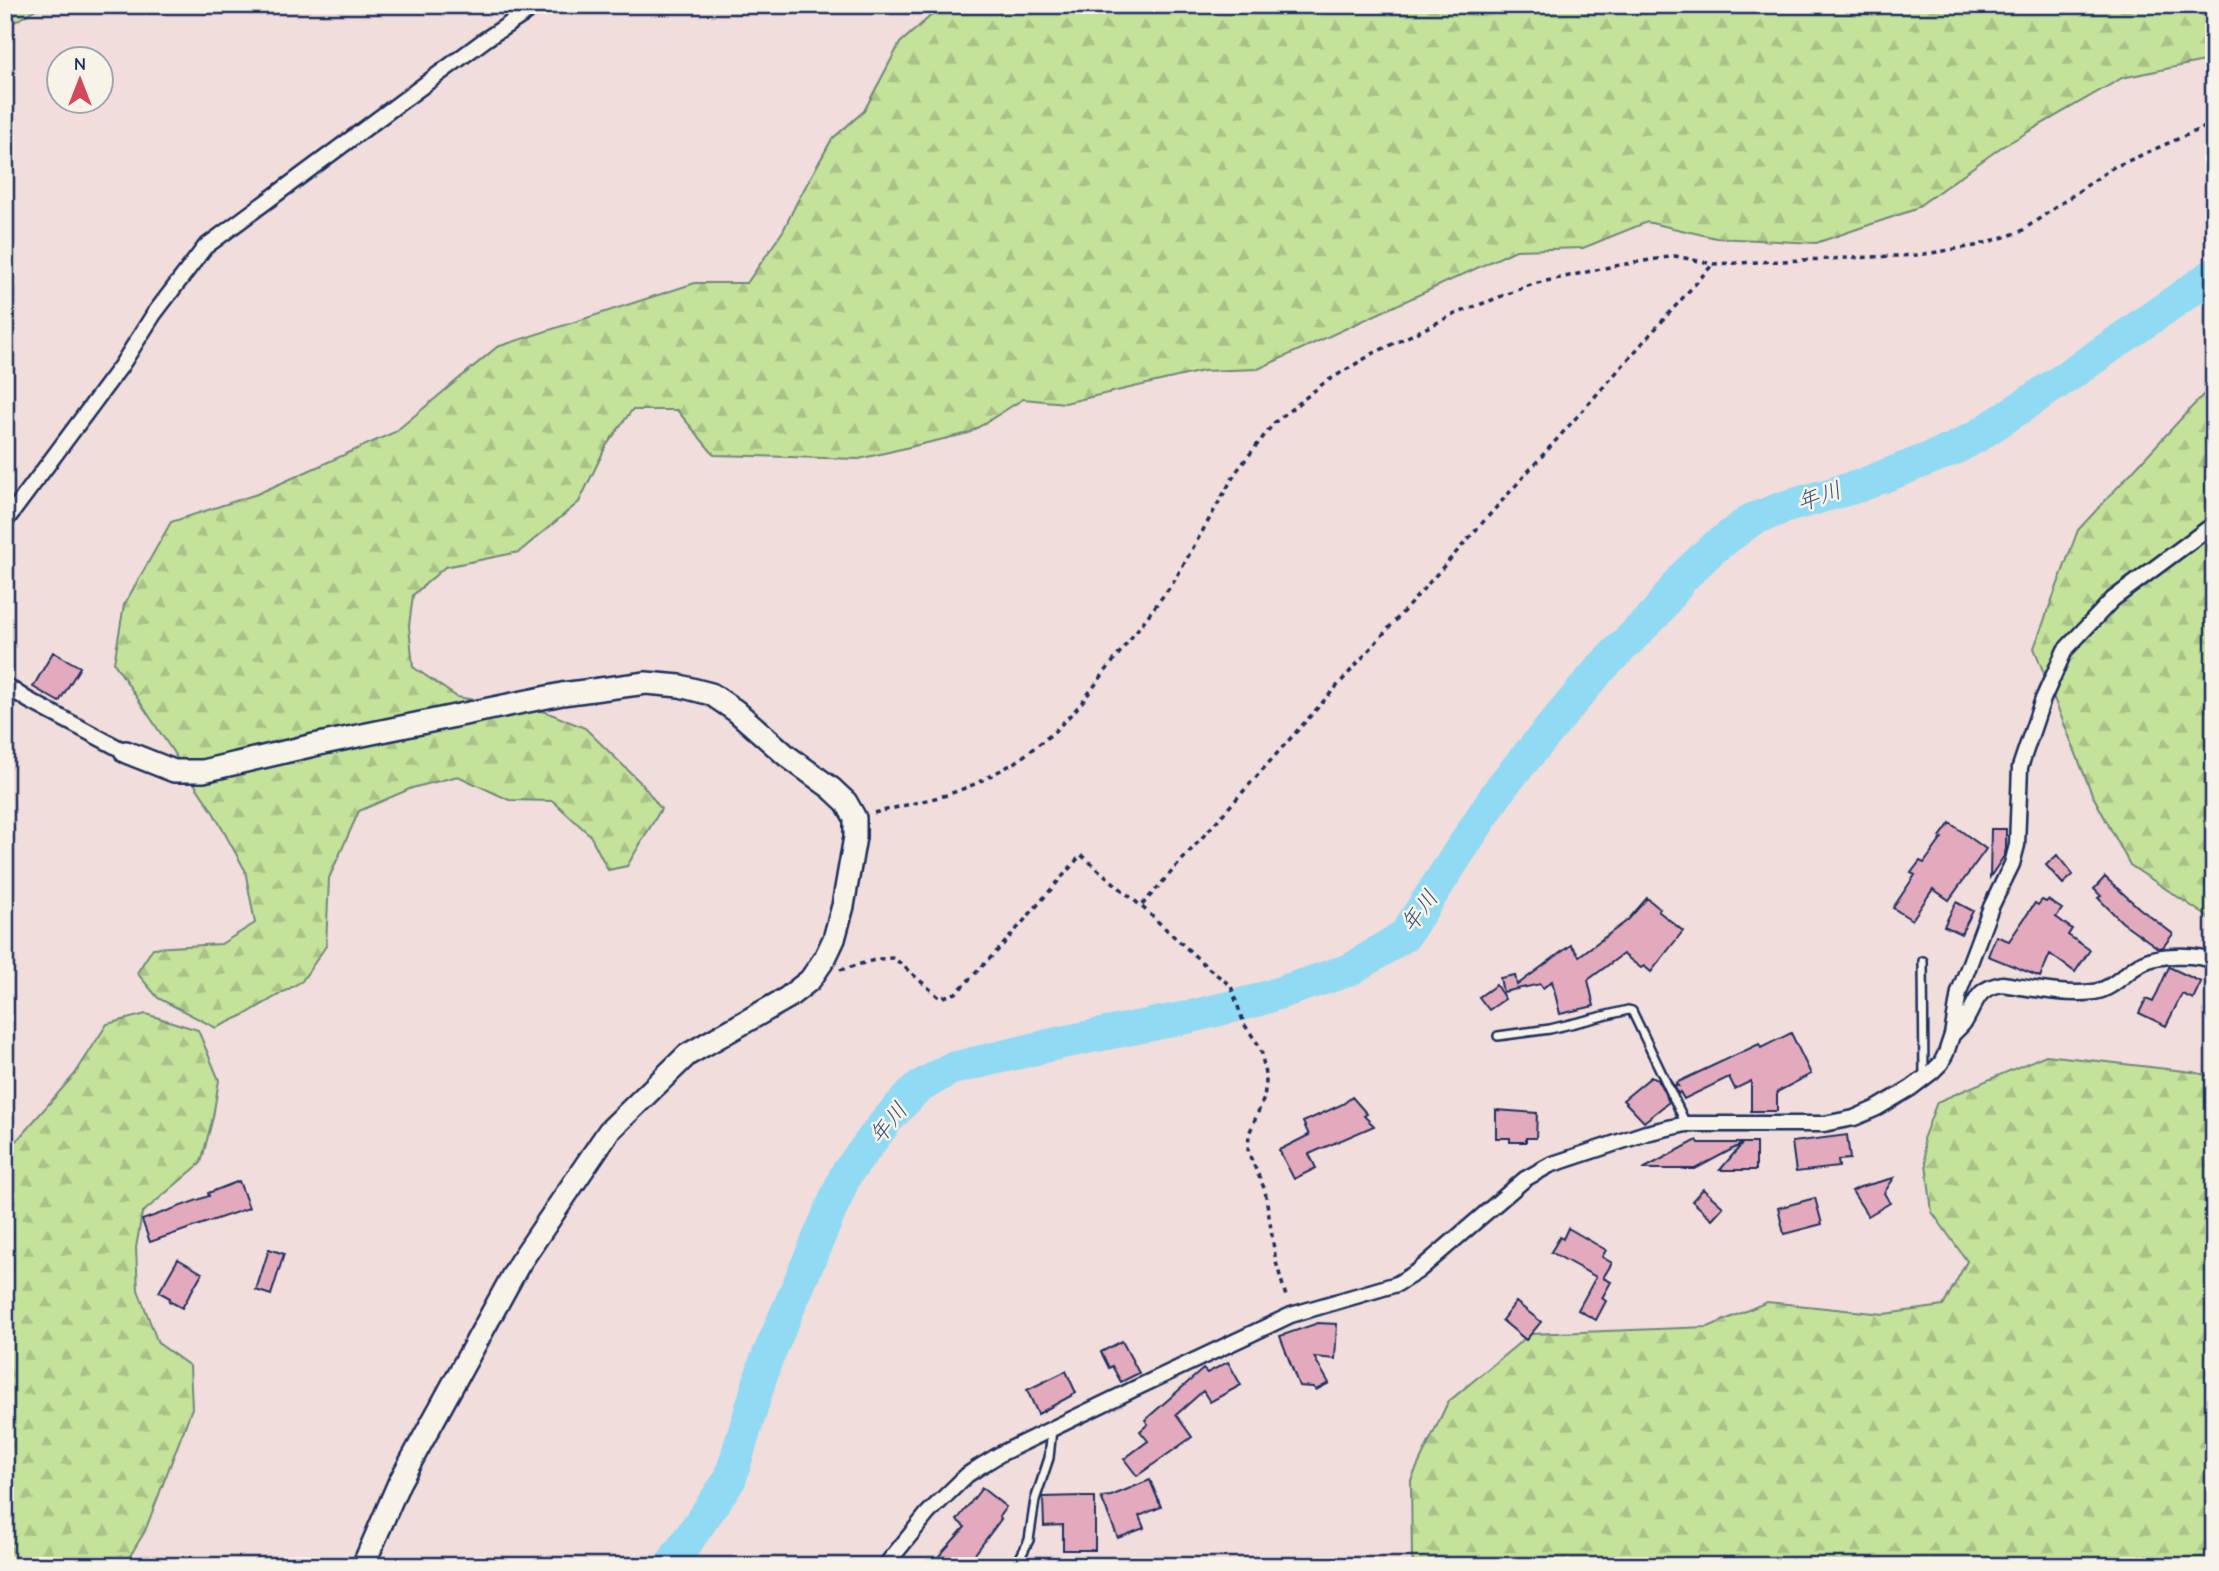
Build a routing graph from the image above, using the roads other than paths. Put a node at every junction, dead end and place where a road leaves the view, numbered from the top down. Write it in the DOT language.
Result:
graph roads {
  1 [pos="538,5"];
  2 [pos="5,522"];
  3 [pos="2214,524"];
  4 [pos="5,685"];
  5 [pos="126,752"];
  6 [pos="1923,961"];
  7 [pos="2214,962"];
  8 [pos="1952,1035"];
  9 [pos="1498,1036"];
  10 [pos="1924,1078"];
  11 [pos="1686,1124"];
  12 [pos="1052,1429"];
  13 [pos="363,1566"];
  14 [pos="885,1566"];
  15 [pos="1016,1566"];
  1 -- 2 [label="street"];
  3 -- 8 [label="street"];
  4 -- 5 [label="street"];
  5 -- 13 [label="street"];
  6 -- 10 [label="lane"];
  7 -- 8 [label="street"];
  8 -- 10 [label="street"];
  9 -- 11 [label="lane"];
  10 -- 11 [label="street"];
  11 -- 12 [label="street"];
  12 -- 14 [label="street"];
  12 -- 15 [label="lane"];
}
